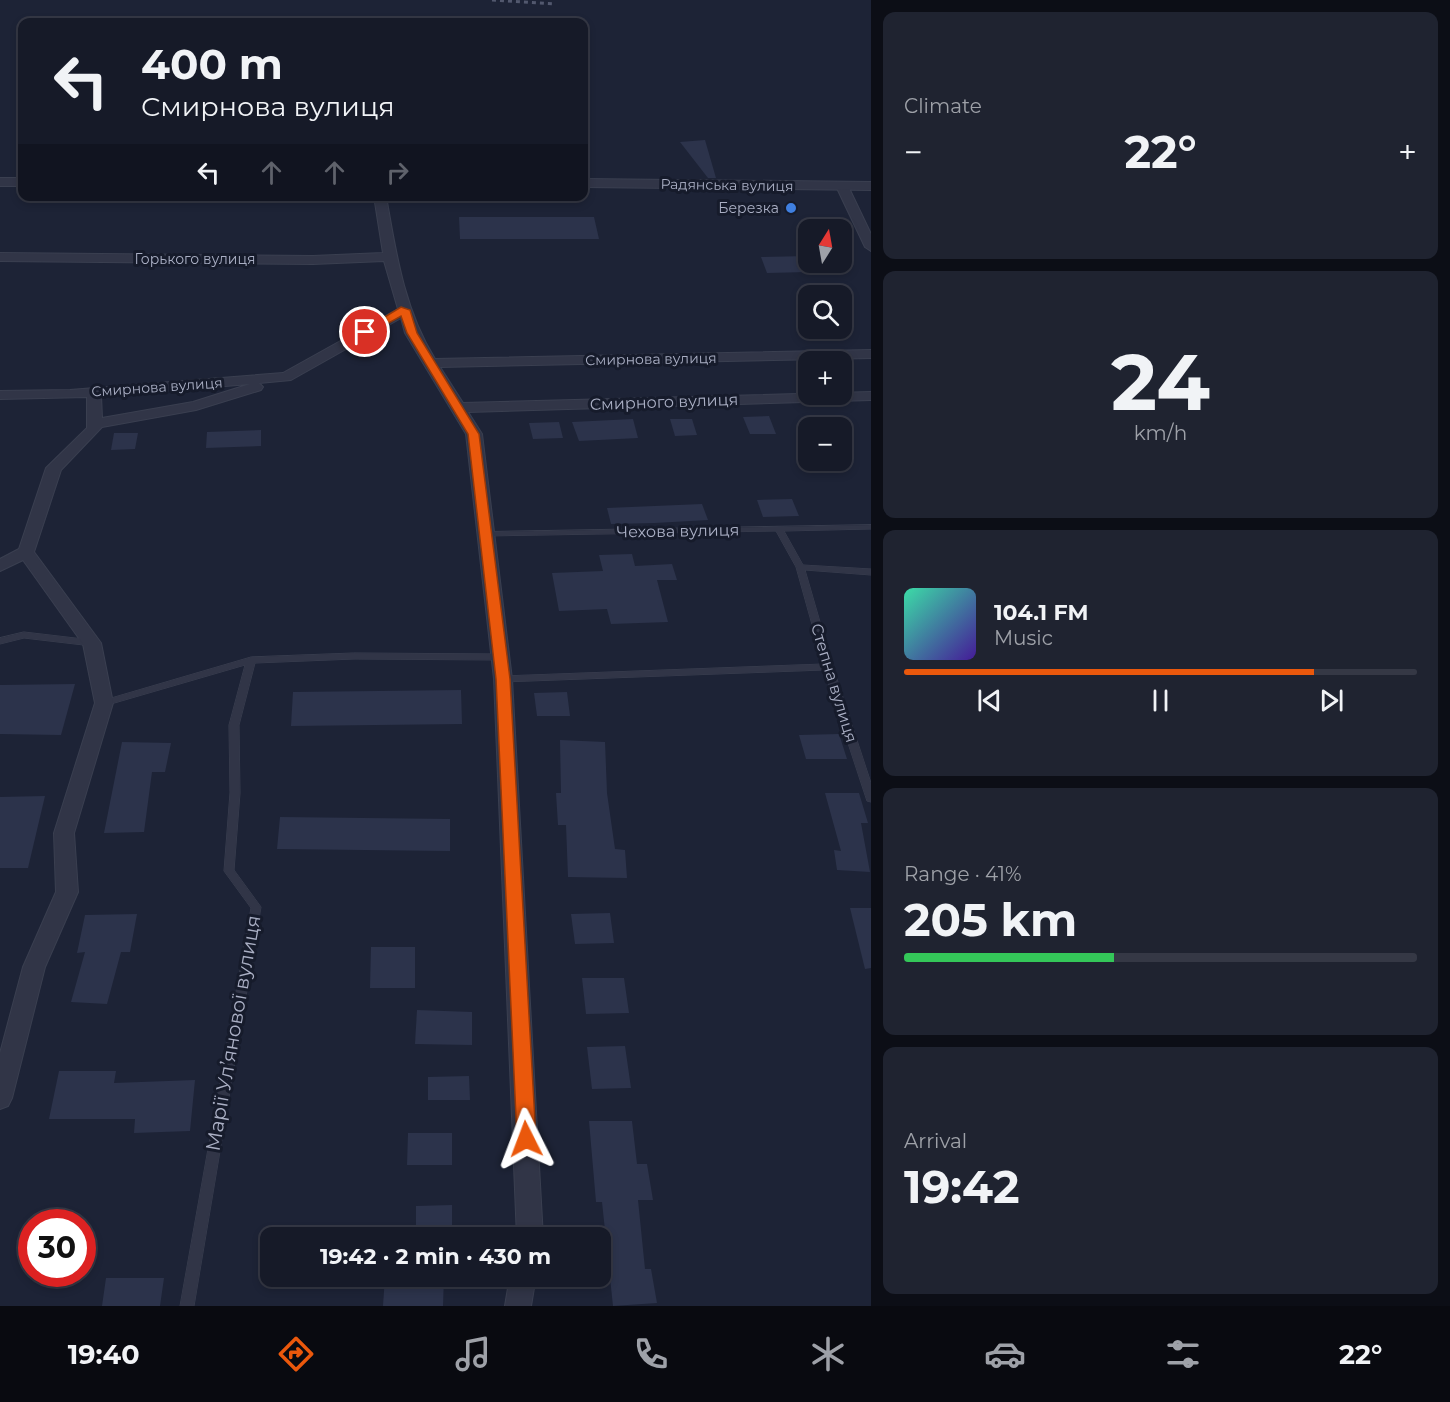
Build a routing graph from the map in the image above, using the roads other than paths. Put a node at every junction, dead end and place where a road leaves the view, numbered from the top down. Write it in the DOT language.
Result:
graph roads {
  1 [pos="0,182"];
  2 [pos="18,182"];
  3 [pos="588,183"];
  4 [pos="842,186"];
  5 [pos="871,186"];
  6 [pos="381,201"];
  7 [pos="871,247"];
  8 [pos="0,257"];
  9 [pos="390,257"];
  10 [pos="405,310"];
  11 [pos="871,354"];
  12 [pos="431,363"];
  13 [pos="286,377"];
  14 [pos="94,392"];
  15 [pos="0,395"];
  16 [pos="871,396"];
  17 [pos="458,408"];
  18 [pos="95,424"];
  19 [pos="871,527"];
  20 [pos="779,529"];
  21 [pos="486,534"];
  22 [pos="26,552"];
  23 [pos="0,566"];
  24 [pos="800,567"];
  25 [pos="871,572"];
  26 [pos="0,641"];
  27 [pos="92,643"];
  28 [pos="501,657"];
  29 [pos="251,660"];
  30 [pos="828,667"];
  31 [pos="503,679"];
  32 [pos="104,703"];
  33 [pos="871,798"];
  34 [pos="0,1098"];
  35 [pos="529,1227"];
  36 [pos="521,1287"];
  37 [pos="187,1306"];
  38 [pos="518,1306"];
  1 -- 2 [label="street"];
  3 -- 4 [label="street, Радянська вулиця"];
  4 -- 5 [label="street, Радянська вулиця"];
  4 -- 7 [label="street"];
  6 -- 9 [label="street"];
  8 -- 9 [label="street, Горького вулиця"];
  9 -- 10 [label="street"];
  10 -- 12 [label="street"];
  10 -- 13 [label="street, Смирнова вулиця"];
  11 -- 12 [label="street, Смирнова вулиця"];
  12 -- 17 [label="street"];
  13 -- 14 [label="street, Смирнова вулиця"];
  13 -- 18 [label="street"];
  14 -- 15 [label="street, Смирнова вулиця"];
  14 -- 18 [label="street"];
  16 -- 17 [label="street, Смирного вулиця"];
  17 -- 21 [label="street"];
  18 -- 22 [label="street"];
  19 -- 20 [label="lane, Чехова вулиця"];
  20 -- 21 [label="lane, Чехова вулиця"];
  20 -- 24 [label="lane, Степна вулиця"];
  21 -- 28 [label="street"];
  22 -- 23 [label="street"];
  22 -- 27 [label="street"];
  24 -- 25 [label="lane"];
  24 -- 30 [label="lane, Степна вулиця"];
  26 -- 27 [label="lane"];
  27 -- 32 [label="street"];
  28 -- 29 [label="lane"];
  28 -- 31 [label="street"];
  29 -- 32 [label="lane"];
  29 -- 37 [label="lane, Марії Улʼянової вулиця"];
  30 -- 31 [label="lane"];
  30 -- 33 [label="lane, Степна вулиця"];
  31 -- 35 [label="street"];
  32 -- 34 [label="street"];
  36 -- 38 [label="street"];
}
